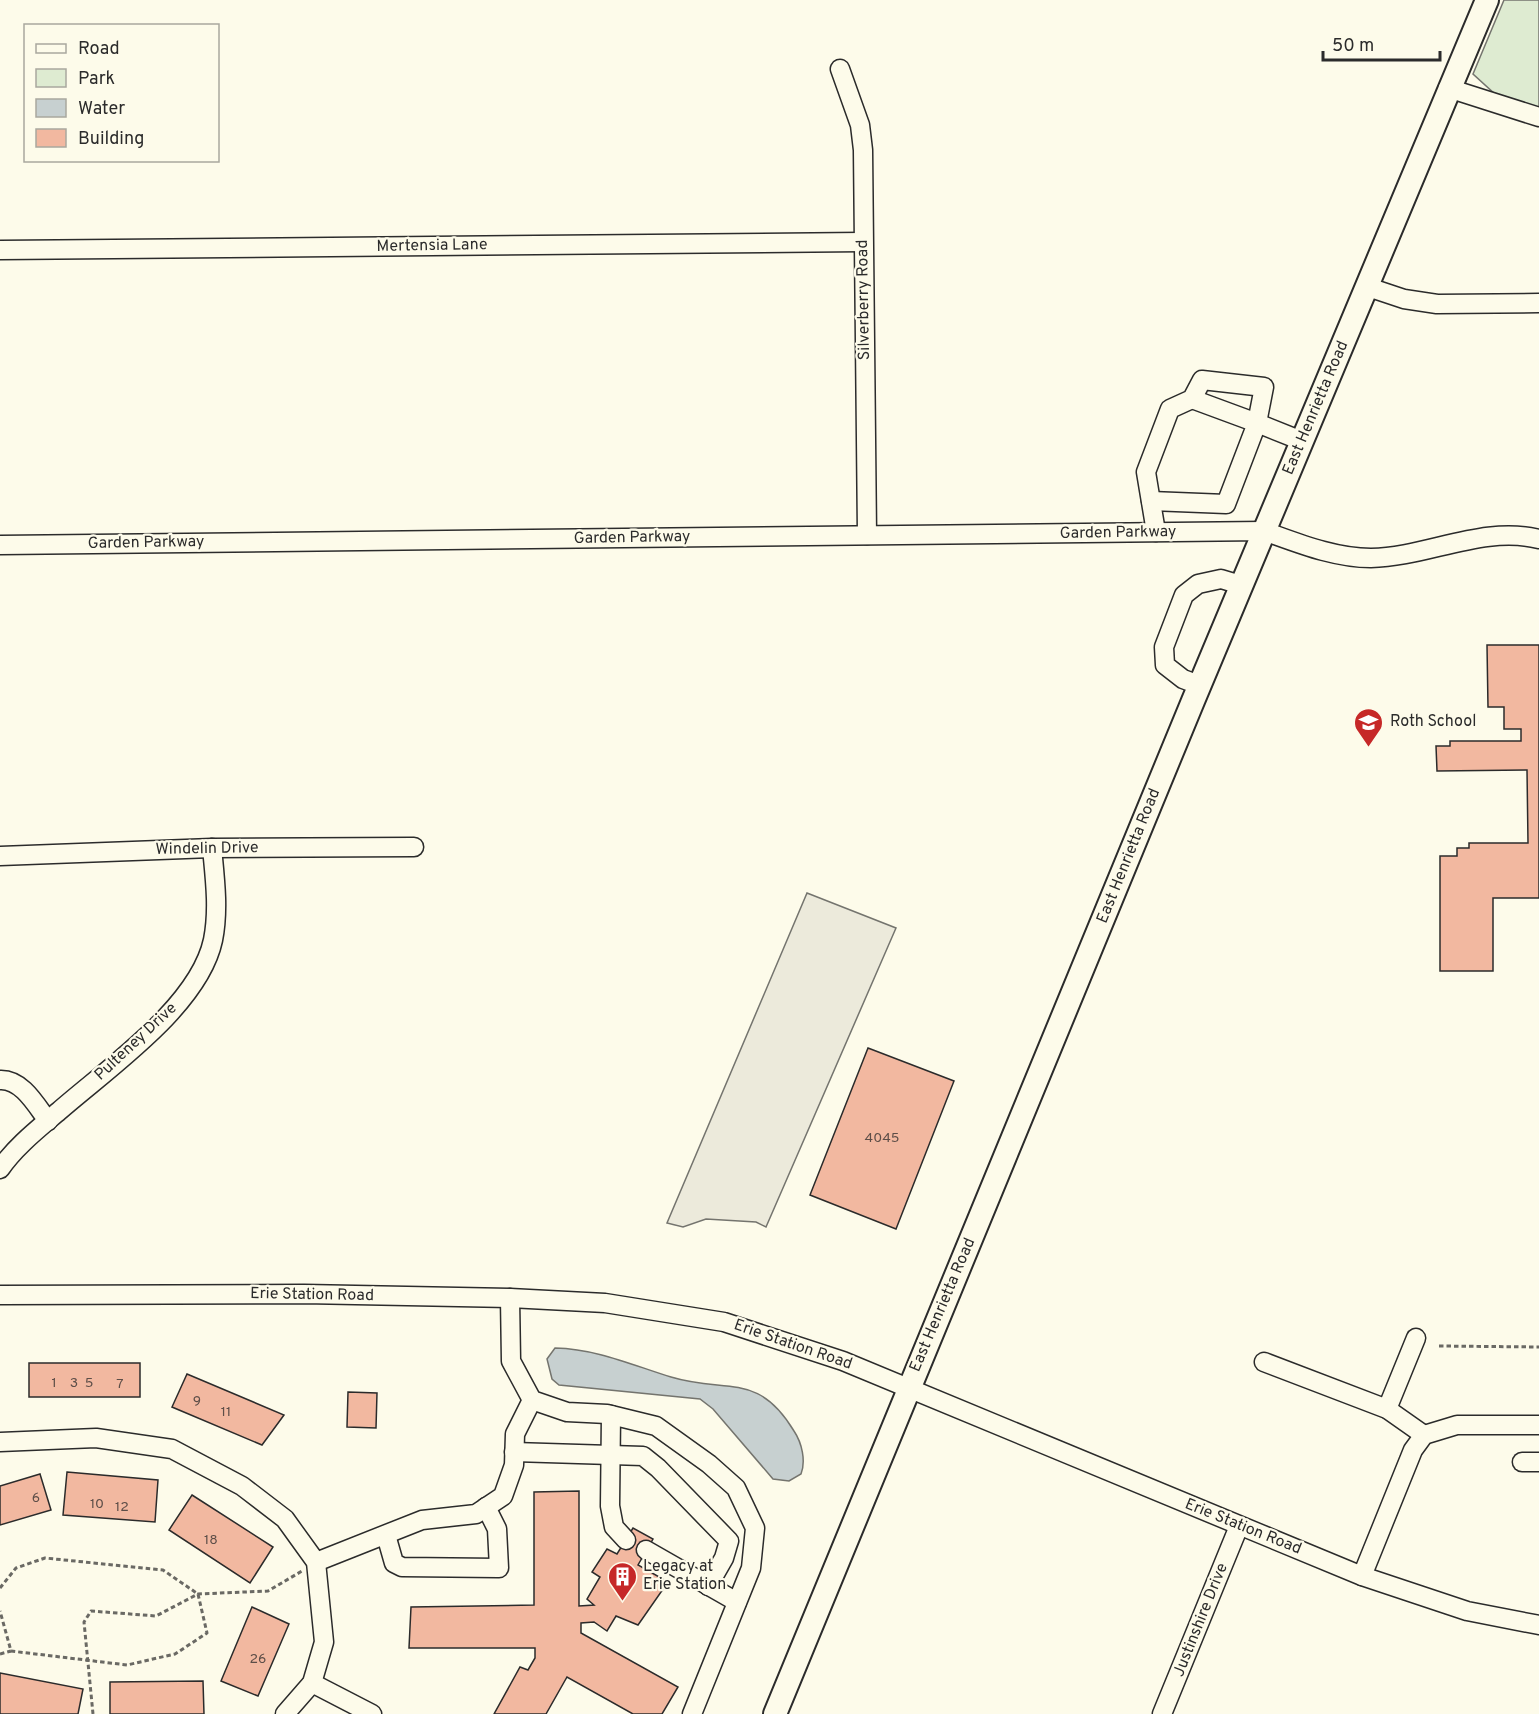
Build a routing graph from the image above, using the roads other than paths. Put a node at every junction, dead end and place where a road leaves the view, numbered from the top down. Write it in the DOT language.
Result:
graph roads {
  1 [pos="1484,1"];
  2 [pos="840,69"];
  3 [pos="1448,88"];
  4 [pos="1539,117"];
  5 [pos="863,242"];
  6 [pos="0,250"];
  7 [pos="1368,287"];
  8 [pos="1539,303"];
  9 [pos="1192,399"];
  10 [pos="1257,423"];
  11 [pos="1302,441"];
  12 [pos="1151,501"];
  13 [pos="1264,531"];
  14 [pos="1156,532"];
  15 [pos="867,535"];
  16 [pos="1539,539"];
  17 [pos="0,545"];
  18 [pos="1241,585"];
  19 [pos="1199,685"];
  20 [pos="414,847"];
  21 [pos="212,848"];
  22 [pos="0,856"];
  23 [pos="0,1080"];
  24 [pos="48,1121"];
  25 [pos="0,1169"];
  26 [pos="0,1295"];
  27 [pos="510,1298"];
  28 [pos="1416,1338"];
  29 [pos="1264,1362"];
  30 [pos="908,1388"];
  31 [pos="532,1400"];
  32 [pos="1387,1409"];
  33 [pos="611,1415"];
  34 [pos="1539,1425"];
  35 [pos="1424,1435"];
  36 [pos="0,1442"];
  37 [pos="514,1452"];
  38 [pos="609,1453"];
  39 [pos="486,1507"];
  40 [pos="1239,1526"];
  41 [pos="386,1535"];
  42 [pos="626,1540"];
  43 [pos="646,1550"];
  44 [pos="316,1562"];
  45 [pos="1362,1576"];
  46 [pos="708,1586"];
  47 [pos="737,1602"];
  48 [pos="1539,1625"];
  49 [pos="312,1683"];
  50 [pos="285,1714"];
  51 [pos="372,1714"];
  52 [pos="692,1714"];
  53 [pos="775,1714"];
  54 [pos="1162,1714"];
  1 -- 3 [label="main road, East Henrietta Road"];
  2 -- 5 [label="street, Silverberry Road"];
  3 -- 4 [label="street"];
  3 -- 7 [label="main road, East Henrietta Road"];
  5 -- 6 [label="street, Mertensia Lane"];
  5 -- 15 [label="street, Silverberry Road"];
  7 -- 8 [label="street"];
  7 -- 11 [label="main road, East Henrietta Road"];
  9 -- 10 [label="street"];
  9 -- 10 [label="street"];
  9 -- 12 [label="street"];
  10 -- 11 [label="street"];
  10 -- 12 [label="street"];
  11 -- 13 [label="main road, East Henrietta Road"];
  12 -- 14 [label="street"];
  13 -- 14 [label="street, Garden Parkway"];
  13 -- 16 [label="street, Garden Parkway"];
  13 -- 18 [label="main road, East Henrietta Road"];
  14 -- 15 [label="street, Garden Parkway"];
  15 -- 17 [label="street, Garden Parkway"];
  18 -- 19 [label="main road, East Henrietta Road"];
  18 -- 19 [label="street"];
  19 -- 30 [label="main road, East Henrietta Road"];
  20 -- 21 [label="street, Windelin Drive"];
  21 -- 22 [label="street, Windelin Drive"];
  21 -- 24 [label="street, Pulteney Drive"];
  23 -- 24 [label="street"];
  24 -- 25 [label="street, Pulteney Drive"];
  26 -- 27 [label="street, Erie Station Road"];
  27 -- 30 [label="street, Erie Station Road"];
  27 -- 31 [label="street"];
  28 -- 32 [label="street"];
  29 -- 32 [label="street"];
  30 -- 40 [label="street, Erie Station Road"];
  30 -- 53 [label="main road, East Henrietta Road"];
  31 -- 33 [label="street"];
  31 -- 37 [label="street"];
  32 -- 35 [label="street"];
  33 -- 38 [label="street"];
  33 -- 47 [label="street"];
  34 -- 35 [label="street"];
  35 -- 45 [label="street"];
  36 -- 44 [label="street"];
  37 -- 38 [label="street"];
  37 -- 39 [label="street"];
  38 -- 42 [label="street"];
  38 -- 46 [label="street"];
  39 -- 41 [label="street"];
  39 -- 41 [label="street"];
  40 -- 45 [label="street, Erie Station Road"];
  40 -- 54 [label="street, Justinshire Drive"];
  41 -- 44 [label="street"];
  43 -- 46 [label="street"];
  44 -- 49 [label="street"];
  45 -- 48 [label="street, Erie Station Road"];
  46 -- 47 [label="street"];
  47 -- 52 [label="street"];
  49 -- 50 [label="street"];
  49 -- 51 [label="street"];
}
